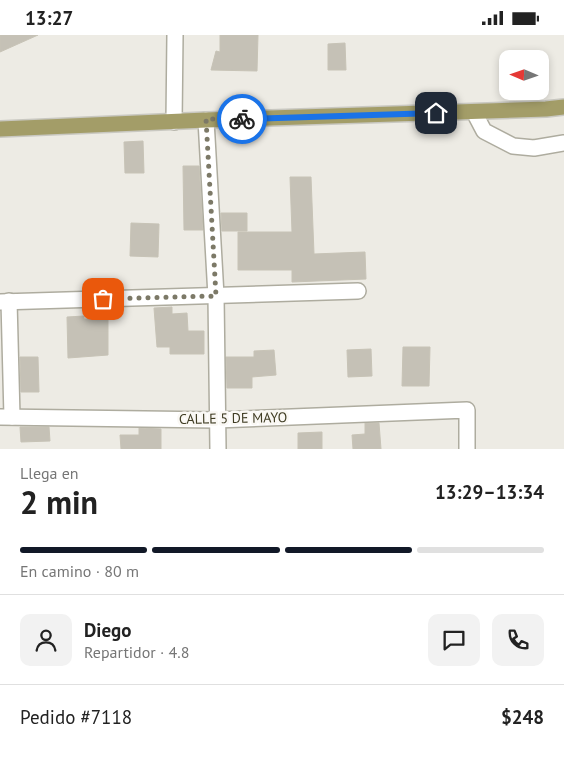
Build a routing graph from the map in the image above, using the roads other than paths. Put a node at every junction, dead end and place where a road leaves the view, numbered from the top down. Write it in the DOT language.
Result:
graph roads {
  1 [pos="175,35"];
  2 [pos="564,107"];
  3 [pos="474,112"];
  4 [pos="206,119"];
  5 [pos="174,122"];
  6 [pos="0,129"];
  7 [pos="564,143"];
  8 [pos="358,291"];
  9 [pos="216,296"];
  10 [pos="5,301"];
  11 [pos="6,417"];
  12 [pos="216,420"];
  13 [pos="218,449"];
  14 [pos="467,449"];
  1 -- 5 [label="street"];
  2 -- 3 [label="main road"];
  3 -- 4 [label="main road"];
  3 -- 7 [label="street"];
  4 -- 5 [label="main road"];
  4 -- 9 [label="street"];
  5 -- 6 [label="main road"];
  8 -- 9 [label="street"];
  9 -- 10 [label="street"];
  9 -- 12 [label="street"];
  10 -- 11 [label="street"];
  11 -- 12 [label="street, CALLE 5 DE MAYO"];
  12 -- 13 [label="street"];
  12 -- 14 [label="street, CALLE 5 DE MAYO"];
}
